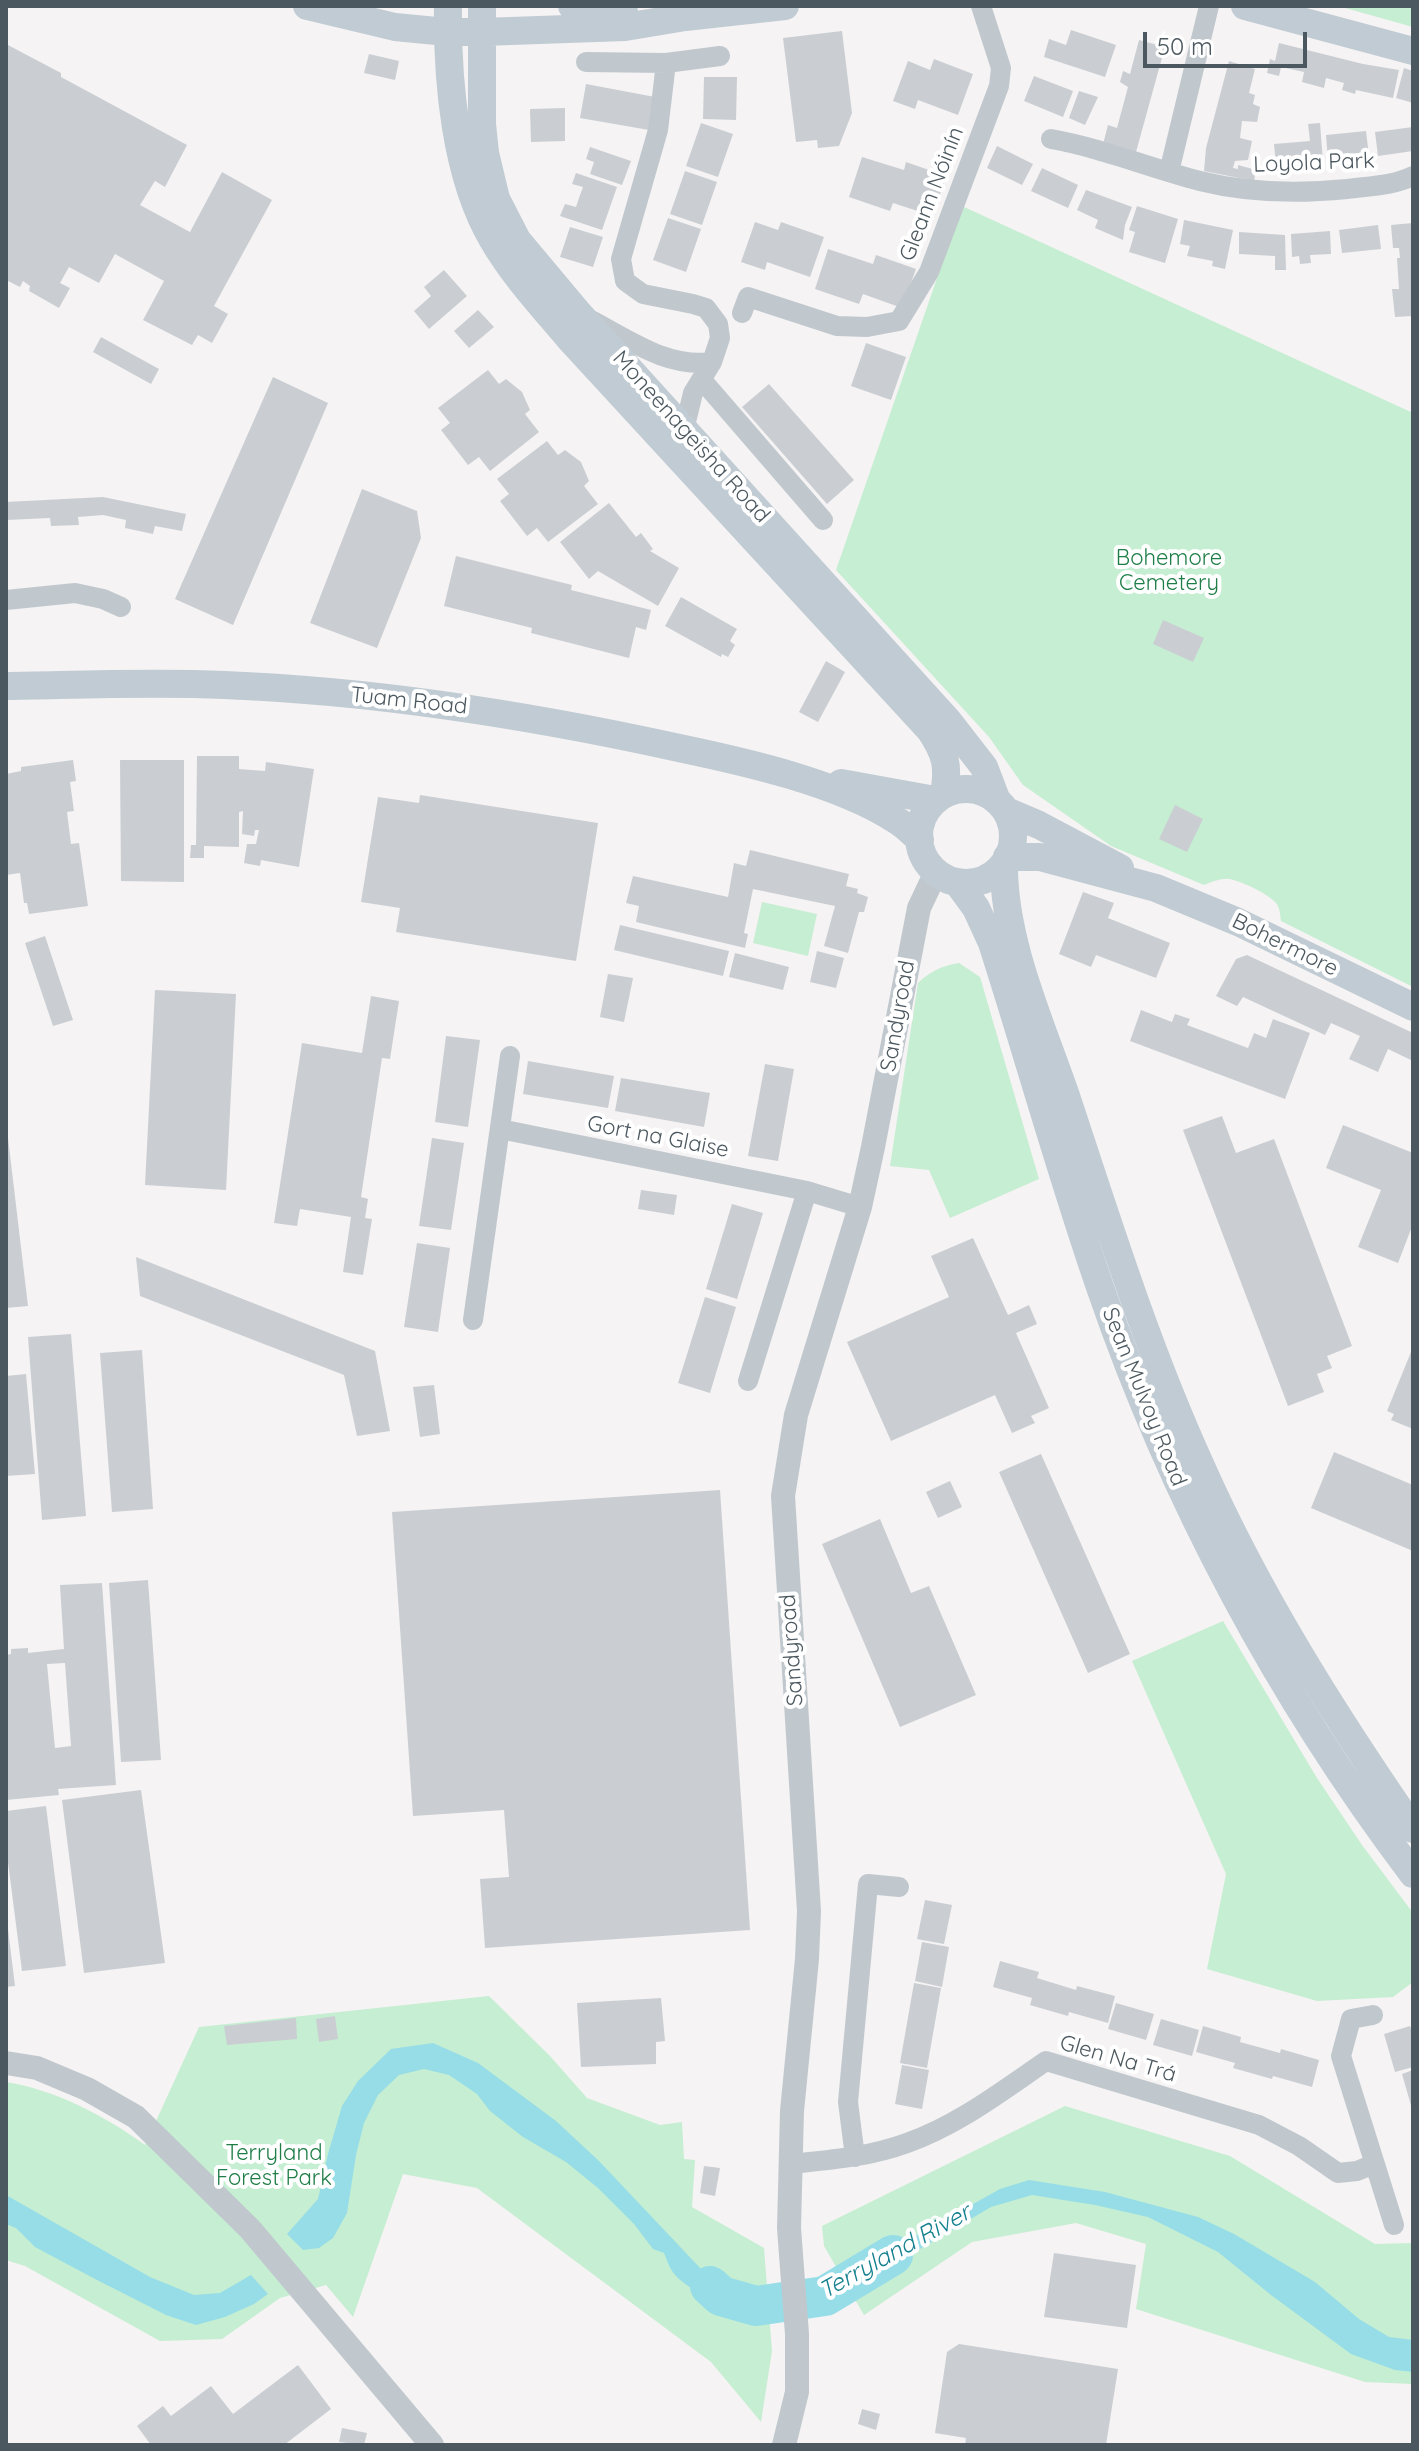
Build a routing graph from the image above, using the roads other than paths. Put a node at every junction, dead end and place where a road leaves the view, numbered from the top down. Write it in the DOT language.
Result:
graph roads {
  1 [pos="307,6"];
  2 [pos="572,6"];
  3 [pos="785,6"];
  4 [pos="981,6"];
  5 [pos="1209,6"];
  6 [pos="1245,6"];
  7 [pos="1308,14"];
  8 [pos="685,17"];
  9 [pos="448,19"];
  10 [pos="482,19"];
  11 [pos="1413,51"];
  12 [pos="720,56"];
  13 [pos="586,62"];
  14 [pos="666,63"];
  15 [pos="1051,139"];
  16 [pos="1169,172"];
  17 [pos="1413,176"];
  18 [pos="742,313"];
  19 [pos="579,314"];
  20 [pos="707,371"];
  21 [pos="684,430"];
  22 [pos="823,520"];
  23 [pos="6,600"];
  24 [pos="121,607"];
  25 [pos="6,686"];
  26 [pos="805,780"];
  27 [pos="940,797"];
  28 [pos="1002,806"];
  29 [pos="920,840"];
  30 [pos="1006,860"];
  31 [pos="947,877"];
  32 [pos="1156,888"];
  33 [pos="1413,1007"];
  34 [pos="510,1056"];
  35 [pos="500,1129"];
  36 [pos="807,1191"];
  37 [pos="860,1207"];
  38 [pos="473,1320"];
  39 [pos="748,1381"];
  40 [pos="1413,1829"];
  41 [pos="1413,1874"];
  42 [pos="899,1887"];
  43 [pos="1373,2015"];
  44 [pos="6,2063"];
  45 [pos="855,2157"];
  46 [pos="791,2164"];
  47 [pos="1374,2164"];
  48 [pos="1394,2225"];
  49 [pos="432,2445"];
  50 [pos="784,2445"];
  1 -- 9 [label="main road"];
  2 -- 8 [label="main road"];
  3 -- 8 [label="main road"];
  4 -- 18 [label="street, Gleann Nóinín"];
  5 -- 16 [label="street"];
  6 -- 7 [label="main road"];
  7 -- 11 [label="main road"];
  8 -- 10 [label="main road"];
  9 -- 10 [label="main road"];
  9 -- 27 [label="main road, Moneenageisha Road"];
  10 -- 19 [label="main road, Moneenageisha Road"];
  12 -- 14 [label="street"];
  13 -- 14 [label="street"];
  14 -- 20 [label="street"];
  15 -- 16 [label="street, Loyola Park"];
  16 -- 17 [label="street, Loyola Park"];
  19 -- 20 [label="street"];
  19 -- 21 [label="main road, Moneenageisha Road"];
  20 -- 21 [label="street"];
  20 -- 22 [label="street"];
  21 -- 28 [label="main road, Moneenageisha Road"];
  23 -- 24 [label="street"];
  25 -- 26 [label="main road, Tuam Road"];
  26 -- 27 [label="main road, Tuam Road"];
  26 -- 29 [label="main road, Tuam Road"];
  27 -- 28 [label="main road"];
  27 -- 29 [label="main road"];
  28 -- 30 [label="main road"];
  28 -- 32 [label="main road, Bohermore"];
  29 -- 31 [label="main road"];
  30 -- 31 [label="main road"];
  30 -- 32 [label="main road, Bohermore"];
  30 -- 40 [label="main road, Sean Mulvoy Road"];
  31 -- 37 [label="street, Sandyroad"];
  31 -- 41 [label="main road, Sean Mulvoy Road"];
  32 -- 33 [label="main road, Bohermore"];
  34 -- 35 [label="street"];
  35 -- 36 [label="street, Gort na Glaise"];
  35 -- 38 [label="street"];
  36 -- 37 [label="street, Gort na Glaise"];
  36 -- 39 [label="street"];
  37 -- 46 [label="street, Sandyroad"];
  42 -- 45 [label="street"];
  43 -- 47 [label="street"];
  44 -- 49 [label="street"];
  45 -- 46 [label="street, Glen Na Trá"];
  45 -- 47 [label="street, Glen Na Trá"];
  46 -- 50 [label="street, Sandyroad"];
  47 -- 48 [label="street"];
}
